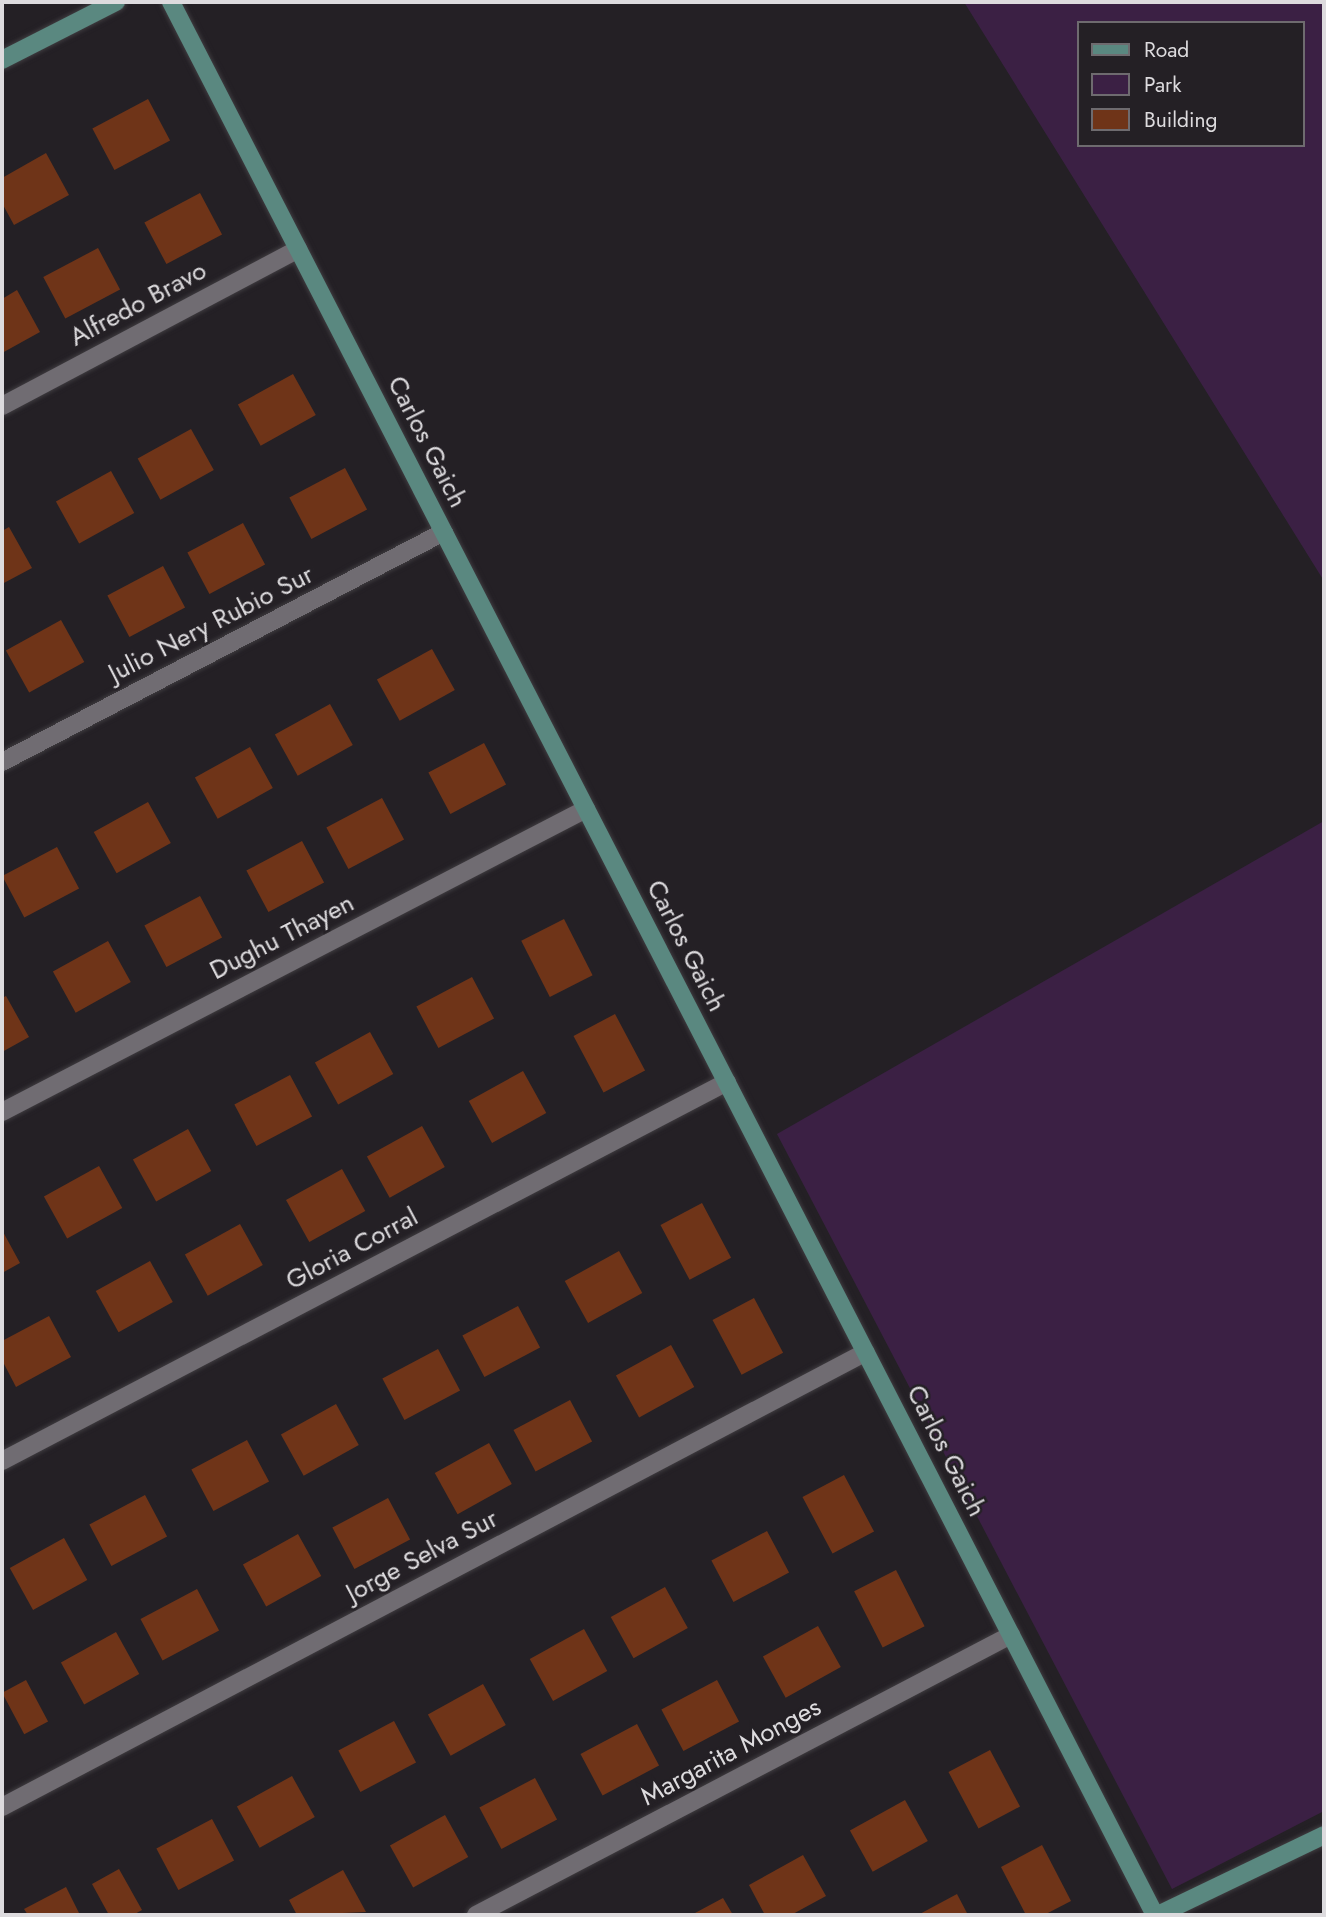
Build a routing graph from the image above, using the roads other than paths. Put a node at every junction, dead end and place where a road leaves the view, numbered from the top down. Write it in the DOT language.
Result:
graph roads {
  1 [pos="116,2"];
  2 [pos="171,2"];
  3 [pos="2,60"];
  4 [pos="298,249"];
  5 [pos="2,406"];
  6 [pos="444,532"];
  7 [pos="2,762"];
  8 [pos="586,809"];
  9 [pos="727,1082"];
  10 [pos="2,1112"];
  11 [pos="866,1352"];
  12 [pos="2,1461"];
  13 [pos="1011,1635"];
  14 [pos="2,1807"];
  15 [pos="1324,1835"];
  16 [pos="476,1915"];
  17 [pos="1157,1915"];
  1 -- 3 [label="street"];
  2 -- 4 [label="street, Carlos Gaich"];
  4 -- 5 [label="street, Alfredo Bravo"];
  4 -- 6 [label="street, Carlos Gaich"];
  6 -- 7 [label="street, Julio Nery Rubio Sur"];
  6 -- 8 [label="street, Carlos Gaich"];
  8 -- 9 [label="street, Carlos Gaich"];
  8 -- 10 [label="street, Dughu Thayen"];
  9 -- 11 [label="street, Carlos Gaich"];
  9 -- 12 [label="street, Gloria Corral"];
  11 -- 13 [label="street, Carlos Gaich"];
  11 -- 14 [label="street, Jorge Selva Sur"];
  13 -- 16 [label="street, Margarita Monges"];
  13 -- 17 [label="street, Carlos Gaich"];
  15 -- 17 [label="street"];
}
